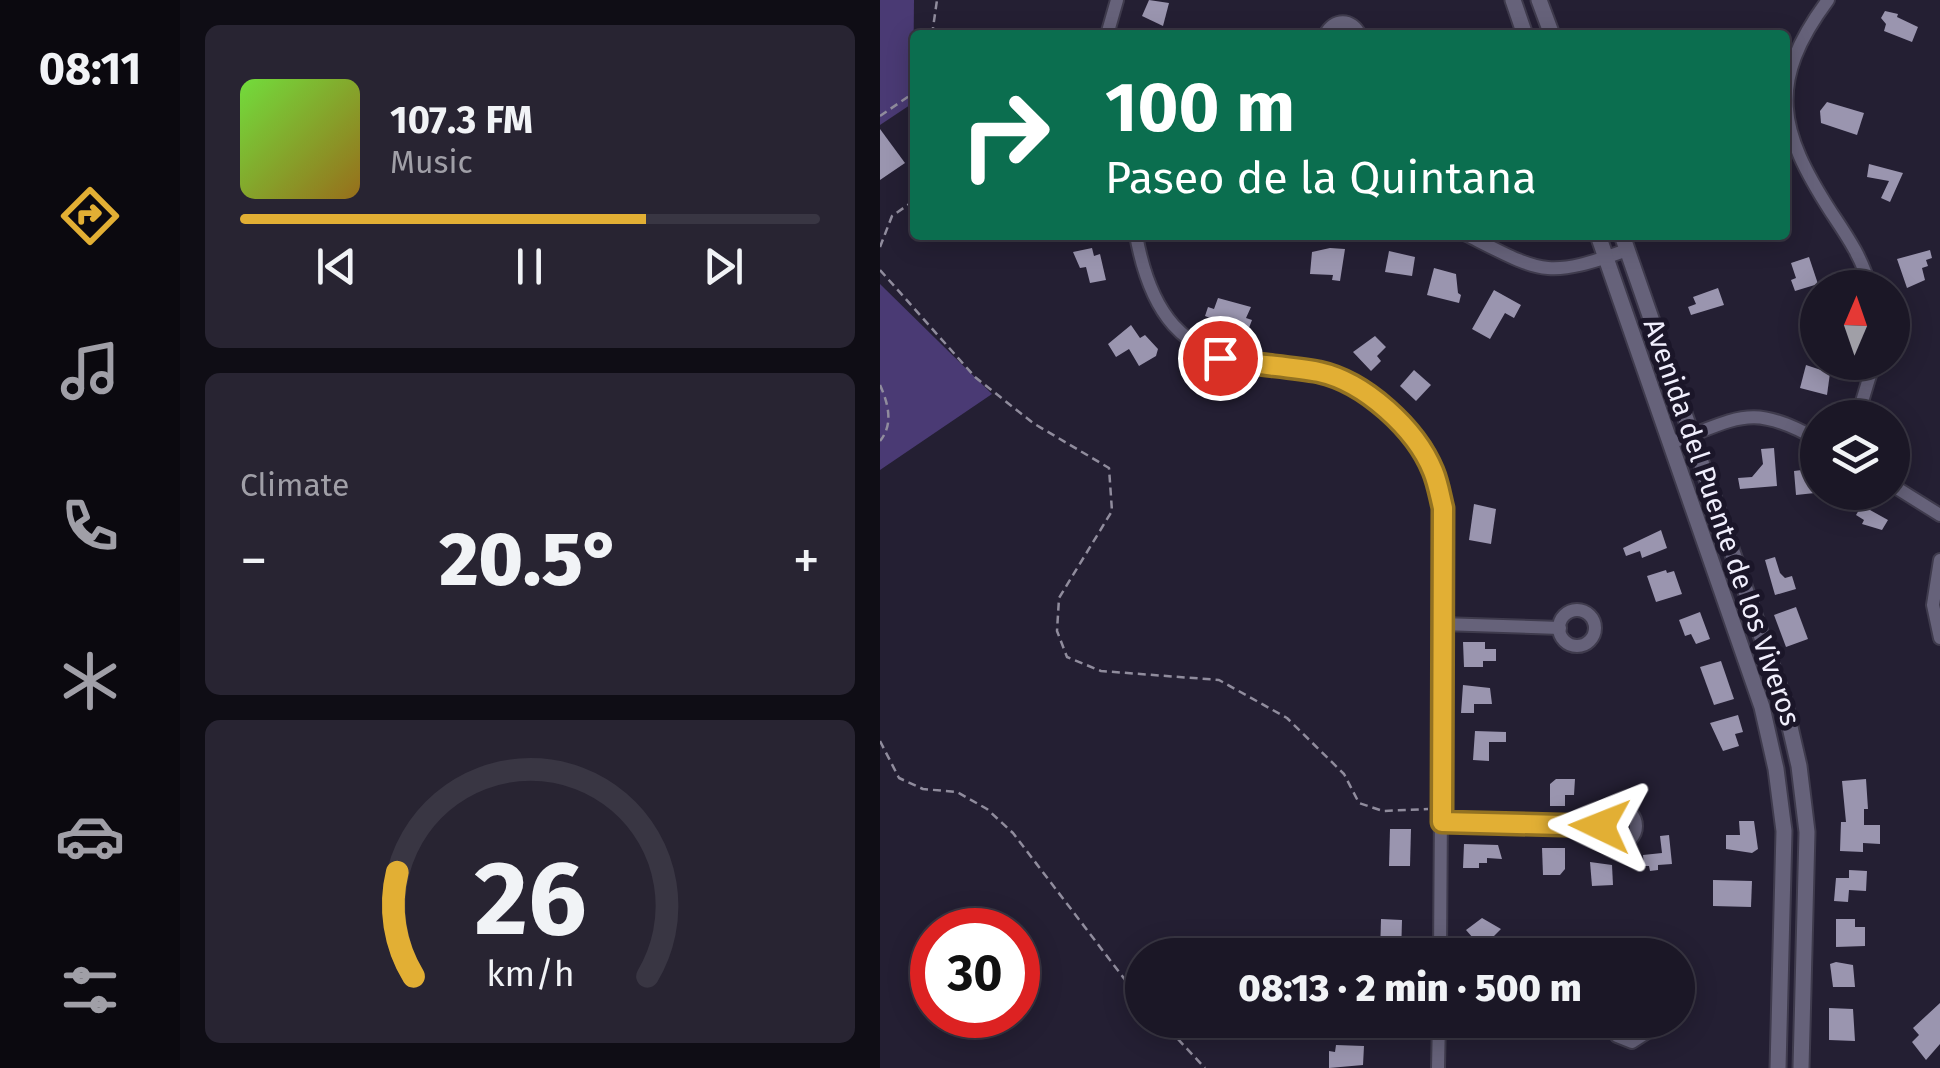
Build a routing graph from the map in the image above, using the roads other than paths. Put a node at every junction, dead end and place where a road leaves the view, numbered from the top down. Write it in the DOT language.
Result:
graph roads {
  1 [pos="1117,0"];
  2 [pos="1513,0"];
  3 [pos="1539,0"];
  4 [pos="1828,0"];
  5 [pos="1549,29"];
  6 [pos="1108,30"];
  7 [pos="1329,30"];
  8 [pos="1357,30"];
  9 [pos="1524,30"];
  10 [pos="1790,89"];
  11 [pos="1790,130"];
  12 [pos="1137,240"];
  13 [pos="1477,240"];
  14 [pos="1600,240"];
  15 [pos="1624,242"];
  16 [pos="1606,258"];
  17 [pos="1863,270"];
  18 [pos="1800,431"];
  19 [pos="1692,436"];
  20 [pos="1670,443"];
  21 [pos="1910,496"];
  22 [pos="1940,514"];
  23 [pos="1940,560"];
  24 [pos="1441,624"];
  25 [pos="1560,628"];
  26 [pos="1940,638"];
  27 [pos="1772,666"];
  28 [pos="1750,674"];
  29 [pos="1442,815"];
  30 [pos="1600,826"];
  31 [pos="1440,938"];
  32 [pos="1779,1011"];
  33 [pos="1803,1011"];
  34 [pos="1439,1038"];
  35 [pos="1438,1068"];
  36 [pos="1778,1068"];
  37 [pos="1802,1068"];
  1 -- 6 [label="street"];
  2 -- 9 [label="street"];
  3 -- 5 [label="street"];
  4 -- 10 [label="street"];
  7 -- 8 [label="street"];
  11 -- 17 [label="street"];
  12 -- 24 [label="street"];
  13 -- 16 [label="street"];
  14 -- 16 [label="street, Avenida del Puente de los Viveros"];
  15 -- 16 [label="street"];
  15 -- 19 [label="street, Avenida del Puente de los Viveros"];
  16 -- 20 [label="street, Avenida del Puente de los Viveros"];
  18 -- 19 [label="street"];
  19 -- 20 [label="street"];
  19 -- 27 [label="street, Avenida del Puente de los Viveros"];
  20 -- 28 [label="street, Avenida del Puente de los Viveros"];
  21 -- 22 [label="street"];
  23 -- 26 [label="street"];
  24 -- 25 [label="street"];
  24 -- 29 [label="street"];
  27 -- 28 [label="street"];
  27 -- 33 [label="street, Avenida del Puente de los Viveros"];
  28 -- 32 [label="street, Avenida del Puente de los Viveros"];
  29 -- 30 [label="street"];
  29 -- 31 [label="street"];
  32 -- 33 [label="street"];
  32 -- 36 [label="street, Avenida del Puente de los Viveros"];
  33 -- 37 [label="street, Avenida del Puente de los Viveros"];
  34 -- 35 [label="street"];
}
